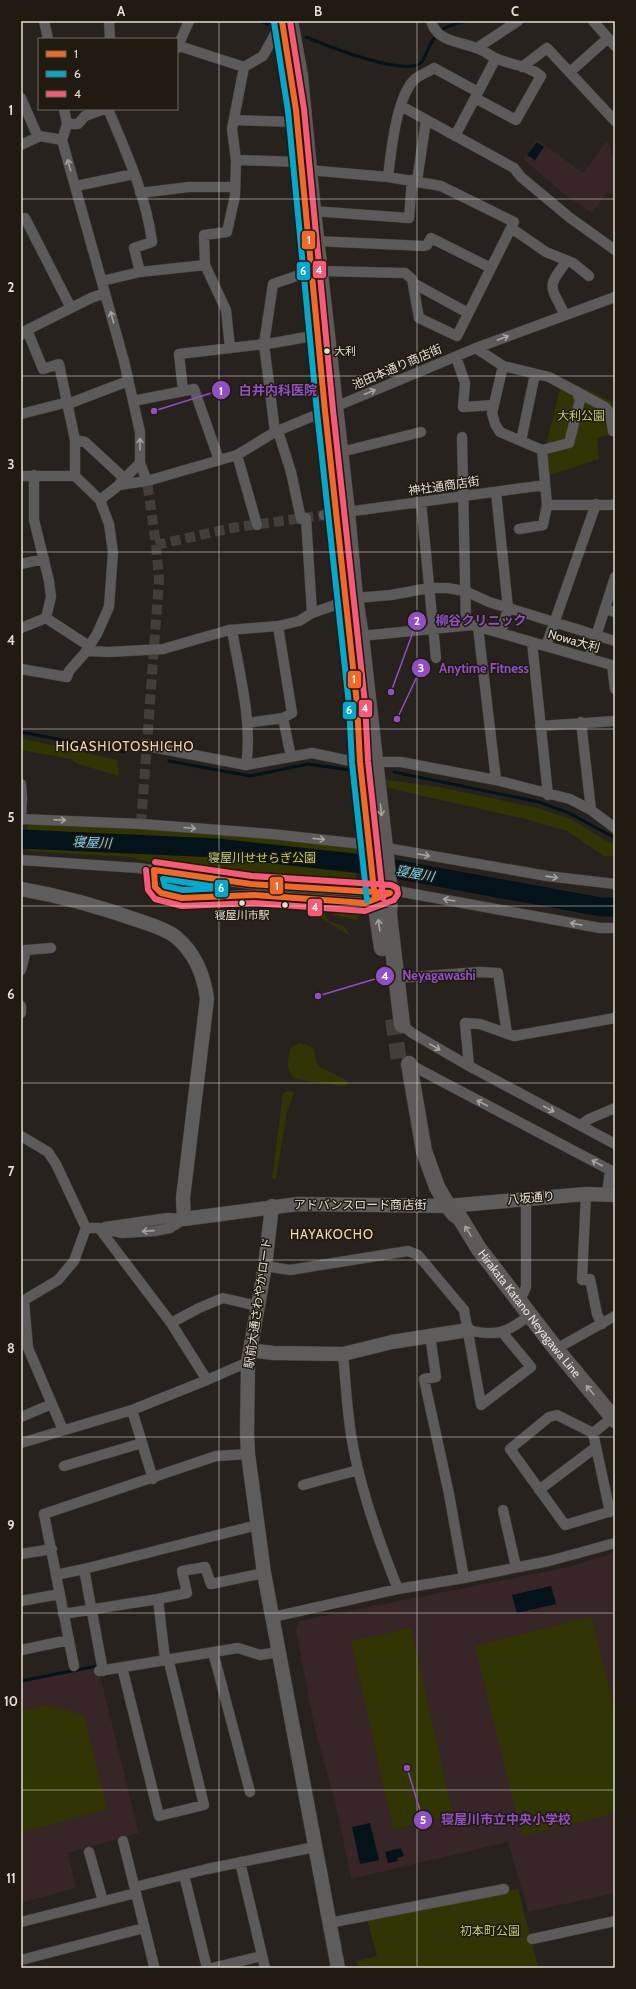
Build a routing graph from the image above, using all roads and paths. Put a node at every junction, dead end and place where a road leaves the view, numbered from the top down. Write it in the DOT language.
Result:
graph roads {
  1 [pos="44,21"];
  2 [pos="109,21"];
  3 [pos="189,21"];
  4 [pos="290,21"];
  5 [pos="518,21"];
  6 [pos="593,21"];
  7 [pos="278,27"];
  8 [pos="436,29"];
  9 [pos="48,38"];
  10 [pos="110,38"];
  11 [pos="612,42"];
  12 [pos="178,47"];
  13 [pos="477,48"];
  14 [pos="496,58"];
  15 [pos="522,66"];
  16 [pos="244,67"];
  17 [pos="570,72"];
  18 [pos="476,95"];
  19 [pos="21,98"];
  20 [pos="400,106"];
  21 [pos="64,110"];
  22 [pos="101,110"];
  23 [pos="108,110"];
  24 [pos="234,120"];
  25 [pos="426,120"];
  26 [pos="615,121"];
  27 [pos="297,122"];
  28 [pos="67,124"];
  29 [pos="455,136"];
  30 [pos="38,137"];
  31 [pos="62,140"];
  32 [pos="21,145"];
  33 [pos="236,160"];
  34 [pos="304,166"];
  35 [pos="134,174"];
  36 [pos="388,177"];
  37 [pos="414,181"];
  38 [pos="76,186"];
  39 [pos="235,187"];
  40 [pos="140,193"];
  41 [pos="313,212"];
  42 [pos="21,220"];
  43 [pos="511,228"];
  44 [pos="316,241"];
  45 [pos="615,250"];
  46 [pos="567,261"];
  47 [pos="204,265"];
  48 [pos="491,268"];
  49 [pos="316,271"];
  50 [pos="140,272"];
  51 [pos="589,276"];
  52 [pos="102,281"];
  53 [pos="412,283"];
  54 [pos="105,293"];
  55 [pos="615,297"];
  56 [pos="71,308"];
  57 [pos="468,313"];
  58 [pos="565,315"];
  59 [pos="24,332"];
  60 [pos="318,336"];
  61 [pos="264,344"];
  62 [pos="230,348"];
  63 [pos="476,348"];
  64 [pos="456,357"];
  65 [pos="503,366"];
  66 [pos="535,374"];
  67 [pos="128,381"];
  68 [pos="183,391"];
  69 [pos="576,391"];
  70 [pos="133,401"];
  71 [pos="68,403"];
  72 [pos="494,405"];
  73 [pos="330,409"];
  74 [pos="21,414"];
  75 [pos="277,431"];
  76 [pos="615,431"];
  77 [pos="421,432"];
  78 [pos="462,437"];
  79 [pos="75,440"];
  80 [pos="521,441"];
  81 [pos="542,450"];
  82 [pos="341,452"];
  83 [pos="237,454"];
  84 [pos="219,460"];
  85 [pos="140,462"];
  86 [pos="34,475"];
  87 [pos="21,476"];
  88 [pos="75,476"];
  89 [pos="147,481"];
  90 [pos="122,482"];
  91 [pos="545,485"];
  92 [pos="496,492"];
  93 [pos="464,496"];
  94 [pos="100,500"];
  95 [pos="421,502"];
  96 [pos="596,504"];
  97 [pos="615,504"];
  98 [pos="547,505"];
  99 [pos="336,514"];
  100 [pos="257,525"];
  101 [pos="519,529"];
  102 [pos="44,559"];
  103 [pos="21,564"];
  104 [pos="615,577"];
  105 [pos="429,588"];
  106 [pos="465,591"];
  107 [pos="350,599"];
  108 [pos="508,608"];
  109 [pos="605,609"];
  110 [pos="615,612"];
  111 [pos="312,613"];
  112 [pos="46,618"];
  113 [pos="555,622"];
  114 [pos="466,625"];
  115 [pos="278,626"];
  116 [pos="478,627"];
  117 [pos="21,628"];
  118 [pos="433,628"];
  119 [pos="232,630"];
  120 [pos="501,633"];
  121 [pos="597,634"];
  122 [pos="361,636"];
  123 [pos="615,641"];
  124 [pos="532,642"];
  125 [pos="546,646"];
  126 [pos="88,648"];
  127 [pos="436,658"];
  128 [pos="589,658"];
  129 [pos="614,666"];
  130 [pos="21,669"];
  131 [pos="615,689"];
  132 [pos="283,718"];
  133 [pos="615,721"];
  134 [pos="581,722"];
  135 [pos="247,723"];
  136 [pos="540,726"];
  137 [pos="147,746"];
  138 [pos="291,756"];
  139 [pos="368,762"];
  140 [pos="246,765"];
  141 [pos="496,780"];
  142 [pos="21,784"];
  143 [pos="548,795"];
  144 [pos="591,810"];
  145 [pos="21,819"];
  146 [pos="615,828"];
  147 [pos="378,850"];
  148 [pos="21,860"];
  149 [pos="154,870"];
  150 [pos="197,877"];
  151 [pos="615,884"];
  152 [pos="389,889"];
  153 [pos="21,890"];
  154 [pos="374,892"];
  155 [pos="254,895"];
  156 [pos="615,928"];
  157 [pos="51,948"];
  158 [pos="21,970"];
  159 [pos="397,978"];
  160 [pos="21,1006"];
  161 [pos="21,1013"];
  162 [pos="615,1018"];
  163 [pos="398,1022"];
  164 [pos="507,1034"];
  165 [pos="404,1063"];
  166 [pos="469,1066"];
  167 [pos="615,1108"];
  168 [pos="581,1126"];
  169 [pos="21,1136"];
  170 [pos="615,1144"];
  171 [pos="586,1194"];
  172 [pos="611,1194"];
  173 [pos="526,1199"];
  174 [pos="272,1206"];
  175 [pos="448,1206"];
  176 [pos="184,1219"];
  177 [pos="86,1228"];
  178 [pos="99,1228"];
  179 [pos="265,1266"];
  180 [pos="520,1301"];
  181 [pos="22,1302"];
  182 [pos="258,1306"];
  183 [pos="530,1315"];
  184 [pos="615,1316"];
  185 [pos="171,1323"];
  186 [pos="602,1324"];
  187 [pos="24,1330"];
  188 [pos="468,1330"];
  189 [pos="502,1332"];
  190 [pos="430,1335"];
  191 [pos="556,1349"];
  192 [pos="343,1354"];
  193 [pos="249,1356"];
  194 [pos="207,1380"];
  195 [pos="52,1404"];
  196 [pos="132,1410"];
  197 [pos="613,1414"];
  198 [pos="21,1417"];
  199 [pos="63,1430"];
  200 [pos="593,1433"];
  201 [pos="21,1443"];
  202 [pos="142,1443"];
  203 [pos="596,1447"];
  204 [pos="248,1454"];
  205 [pos="64,1466"];
  206 [pos="358,1470"];
  207 [pos="153,1478"];
  208 [pos="303,1485"];
  209 [pos="539,1490"];
  210 [pos="503,1510"];
  211 [pos="612,1511"];
  212 [pos="257,1522"];
  213 [pos="615,1543"];
  214 [pos="52,1549"];
  215 [pos="21,1554"];
  216 [pos="516,1567"];
  217 [pos="84,1569"];
  218 [pos="264,1573"];
  219 [pos="56,1575"];
  220 [pos="464,1578"];
  221 [pos="398,1589"];
  222 [pos="60,1594"];
  223 [pos="158,1599"];
  224 [pos="21,1601"];
  225 [pos="92,1609"];
  226 [pos="63,1614"];
  227 [pos="273,1617"];
  228 [pos="69,1640"];
  229 [pos="21,1650"];
  230 [pos="213,1652"];
  231 [pos="279,1652"];
  232 [pos="166,1659"];
  233 [pos="74,1666"];
  234 [pos="122,1667"];
  235 [pos="250,1792"];
  236 [pos="123,1841"];
  237 [pos="315,1847"];
  238 [pos="89,1852"];
  239 [pos="240,1862"];
  240 [pos="184,1875"];
  241 [pos="504,1889"];
  242 [pos="135,1890"];
  243 [pos="103,1902"];
  244 [pos="615,1920"];
  245 [pos="21,1922"];
  246 [pos="329,1923"];
  247 [pos="144,1928"];
  248 [pos="532,1939"];
  249 [pos="262,1956"];
  250 [pos="21,1960"];
  251 [pos="154,1966"];
  252 [pos="207,1968"];
  253 [pos="212,1968"];
  254 [pos="265,1968"];
  255 [pos="338,1968"];
  1 -- 9 [label="street"];
  2 -- 10 [label="street"];
  3 -- 12 [label="street"];
  4 -- 34 [label="main road"];
  5 -- 13 [label="street"];
  6 -- 11 [label="street"];
  7 -- 16 [label="street"];
  7 -- 27 [label="main road"];
  8 -- 13 [label="street"];
  11 -- 17 [label="street"];
  12 -- 16 [label="street"];
  13 -- 14 [label="street"];
  14 -- 15 [label="street"];
  14 -- 18 [label="street"];
  15 -- 17 [label="street"];
  15 -- 18 [label="street"];
  16 -- 24 [label="street"];
  17 -- 26 [label="street"];
  18 -- 20 [label="street"];
  18 -- 29 [label="street"];
  19 -- 30 [label="street"];
  20 -- 25 [label="street"];
  20 -- 36 [label="street"];
  21 -- 28 [label="street"];
  22 -- 28 [label="street"];
  23 -- 35 [label="street"];
  24 -- 27 [label="street"];
  24 -- 33 [label="street"];
  25 -- 29 [label="street"];
  25 -- 37 [label="street"];
  27 -- 34 [label="main road"];
  28 -- 31 [label="street"];
  29 -- 45 [label="street"];
  30 -- 31 [label="street"];
  30 -- 32 [label="street"];
  38 -- 31 [label="street, one-way"];
  33 -- 34 [label="street"];
  33 -- 39 [label="street"];
  34 -- 36 [label="street"];
  34 -- 41 [label="main road"];
  34 -- 49 [label="main road"];
  35 -- 38 [label="street"];
  35 -- 40 [label="street"];
  36 -- 37 [label="street"];
  37 -- 41 [label="street"];
  37 -- 43 [label="street"];
  38 -- 52 [label="street"];
  39 -- 40 [label="street"];
  39 -- 47 [label="street"];
  40 -- 50 [label="street"];
  41 -- 44 [label="main road"];
  42 -- 56 [label="street"];
  43 -- 46 [label="street"];
  43 -- 48 [label="street"];
  44 -- 48 [label="street"];
  44 -- 49 [label="main road"];
  46 -- 51 [label="street"];
  46 -- 58 [label="street"];
  47 -- 50 [label="street"];
  47 -- 62 [label="street"];
  48 -- 57 [label="street"];
  49 -- 53 [label="street"];
  49 -- 60 [label="main road"];
  49 -- 61 [label="street"];
  49 -- 73 [label="main road"];
  50 -- 52 [label="street"];
  52 -- 54 [label="street"];
  53 -- 57 [label="street"];
  53 -- 57 [label="street"];
  54 -- 56 [label="street"];
  67 -- 54 [label="street, one-way"];
  55 -- 58 [label="street, 池田本通り商店街"];
  56 -- 59 [label="street"];
  63 -- 58 [label="street, 池田本通り商店街, one-way"];
  59 -- 71 [label="street"];
  60 -- 61 [label="street"];
  60 -- 73 [label="main road"];
  61 -- 62 [label="street"];
  61 -- 75 [label="street"];
  62 -- 68 [label="street"];
  63 -- 64 [label="street, 池田本通り商店街"];
  63 -- 65 [label="street"];
  64 -- 72 [label="street"];
  73 -- 64 [label="street, 池田本通り商店街, one-way"];
  65 -- 66 [label="street"];
  65 -- 72 [label="street"];
  66 -- 69 [label="street"];
  66 -- 80 [label="street"];
  67 -- 70 [label="street"];
  67 -- 71 [label="street"];
  68 -- 70 [label="street"];
  68 -- 84 [label="street"];
  69 -- 76 [label="street"];
  69 -- 81 [label="street"];
  85 -- 70 [label="street, one-way"];
  71 -- 74 [label="street"];
  71 -- 79 [label="street"];
  72 -- 80 [label="street"];
  73 -- 75 [label="street, 池田本通り商店街"];
  73 -- 82 [label="main road"];
  73 -- 99 [label="main road"];
  75 -- 83 [label="street, 池田本通り商店街"];
  75 -- 111 [label="street"];
  77 -- 82 [label="street"];
  78 -- 93 [label="street"];
  79 -- 88 [label="street"];
  79 -- 90 [label="street"];
  80 -- 81 [label="street"];
  81 -- 91 [label="street"];
  82 -- 99 [label="main road"];
  83 -- 84 [label="street, 池田本通り商店街"];
  83 -- 100 [label="street"];
  84 -- 89 [label="street, 池田本通り商店街"];
  85 -- 89 [label="street"];
  85 -- 90 [label="street"];
  86 -- 87 [label="street"];
  86 -- 88 [label="street"];
  86 -- 102 [label="street"];
  88 -- 94 [label="street"];
  89 -- 90 [label="street, 池田本通り商店街"];
  90 -- 94 [label="street"];
  91 -- 92 [label="street, 神社通商店街"];
  91 -- 98 [label="street"];
  92 -- 93 [label="street, 神社通商店街"];
  92 -- 108 [label="street"];
  93 -- 95 [label="street, 神社通商店街"];
  93 -- 106 [label="street"];
  94 -- 126 [label="street"];
  95 -- 99 [label="street, 神社通商店街"];
  95 -- 105 [label="street"];
  96 -- 97 [label="street"];
  96 -- 98 [label="street"];
  96 -- 113 [label="street"];
  98 -- 101 [label="street"];
  99 -- 107 [label="main road"];
  102 -- 103 [label="street"];
  102 -- 112 [label="street"];
  104 -- 109 [label="street"];
  105 -- 106 [label="street"];
  105 -- 107 [label="street"];
  105 -- 118 [label="street"];
  106 -- 108 [label="street"];
  106 -- 114 [label="street"];
  107 -- 111 [label="street"];
  107 -- 122 [label="main road"];
  107 -- 139 [label="main road"];
  108 -- 113 [label="street"];
  108 -- 120 [label="street"];
  109 -- 110 [label="street"];
  109 -- 121 [label="street"];
  111 -- 115 [label="street"];
  112 -- 117 [label="street"];
  112 -- 126 [label="street"];
  113 -- 121 [label="street"];
  113 -- 125 [label="street"];
  114 -- 116 [label="street, Nowa大利"];
  114 -- 118 [label="street, Nowa大利"];
  115 -- 119 [label="street"];
  115 -- 132 [label="street"];
  116 -- 120 [label="street, Nowa大利"];
  116 -- 141 [label="street"];
  118 -- 122 [label="street, Nowa大利"];
  118 -- 127 [label="street"];
  119 -- 126 [label="street"];
  119 -- 135 [label="street"];
  120 -- 124 [label="street, Nowa大利"];
  121 -- 123 [label="street"];
  121 -- 128 [label="street"];
  122 -- 139 [label="main road"];
  124 -- 125 [label="street, Nowa大利"];
  124 -- 136 [label="street"];
  125 -- 128 [label="street, Nowa大利"];
  126 -- 130 [label="street"];
  128 -- 129 [label="street, Nowa大利"];
  129 -- 131 [label="street"];
  132 -- 135 [label="street"];
  132 -- 138 [label="street"];
  133 -- 134 [label="street"];
  134 -- 136 [label="street"];
  134 -- 144 [label="street"];
  135 -- 140 [label="street"];
  136 -- 143 [label="street"];
  137 -- 140 [label="street"];
  138 -- 139 [label="street"];
  138 -- 140 [label="street"];
  139 -- 141 [label="street"];
  139 -- 147 [label="main road"];
  141 -- 143 [label="street"];
  142 -- 145 [label="street"];
  143 -- 144 [label="street"];
  144 -- 146 [label="street"];
  145 -- 147 [label="street, one-way"];
  147 -- 151 [label="street, one-way"];
  147 -- 152 [label="main road"];
  147 -- 154 [label="main road"];
  148 -- 149 [label="street"];
  149 -- 150 [label="street"];
  149 -- 155 [label="street"];
  150 -- 154 [label="street"];
  150 -- 155 [label="street"];
  152 -- 154 [label="street"];
  156 -- 152 [label="street, one-way"];
  152 -- 159 [label="main road"];
  153 -- 176 [label="street"];
  154 -- 155 [label="street"];
  163 -- 154 [label="main road, one-way"];
  157 -- 158 [label="street"];
  159 -- 163 [label="main road"];
  159 -- 164 [label="street"];
  160 -- 161 [label="street"];
  162 -- 164 [label="street"];
  163 -- 166 [label="street, one-way"];
  164 -- 166 [label="street"];
  172 -- 165 [label="street, one-way"];
  165 -- 175 [label="main road, Hirakata Katano Neyagawa Line"];
  166 -- 168 [label="street, one-way"];
  167 -- 168 [label="street"];
  168 -- 170 [label="street"];
  169 -- 177 [label="street"];
  171 -- 172 [label="street, 八坂通り"];
  171 -- 173 [label="street, 八坂通り"];
  171 -- 186 [label="street"];
  173 -- 175 [label="street, 八坂通り"];
  173 -- 180 [label="street"];
  174 -- 175 [label="street, アドバンスロード商店街"];
  174 -- 176 [label="street, アドバンスロード商店街"];
  174 -- 179 [label="street, 駅前大通さわやかロード"];
  180 -- 175 [label="main road, Hirakata Katano Neyagawa Line, one-way"];
  176 -- 178 [label="street"];
  177 -- 178 [label="street"];
  177 -- 181 [label="street"];
  178 -- 185 [label="street"];
  179 -- 182 [label="street, 駅前大通さわやかロード"];
  179 -- 188 [label="street"];
  180 -- 183 [label="main road, Hirakata Katano Neyagawa Line"];
  181 -- 187 [label="street"];
  182 -- 185 [label="street"];
  182 -- 193 [label="street, 駅前大通さわやかロード"];
  183 -- 189 [label="street"];
  183 -- 191 [label="main road, Hirakata Katano Neyagawa Line"];
  184 -- 186 [label="street"];
  185 -- 194 [label="street"];
  186 -- 191 [label="street"];
  187 -- 195 [label="street"];
  188 -- 189 [label="street"];
  188 -- 189 [label="street"];
  188 -- 190 [label="street"];
  190 -- 192 [label="street"];
  190 -- 220 [label="street"];
  197 -- 191 [label="main road, Hirakata Katano Neyagawa Line, one-way"];
  192 -- 193 [label="street"];
  192 -- 206 [label="street"];
  193 -- 194 [label="street"];
  193 -- 204 [label="street, 駅前大通さわやかロード"];
  194 -- 196 [label="street"];
  195 -- 198 [label="street"];
  195 -- 199 [label="street"];
  196 -- 199 [label="street"];
  196 -- 202 [label="street"];
  197 -- 200 [label="street"];
  199 -- 201 [label="street"];
  200 -- 203 [label="street"];
  200 -- 209 [label="street"];
  202 -- 205 [label="street"];
  202 -- 207 [label="street"];
  203 -- 209 [label="street"];
  203 -- 211 [label="street"];
  204 -- 207 [label="street"];
  204 -- 212 [label="street, 駅前大通さわやかロード"];
  206 -- 208 [label="street"];
  206 -- 221 [label="street"];
  207 -- 214 [label="street"];
  209 -- 211 [label="street"];
  210 -- 216 [label="street"];
  212 -- 217 [label="street"];
  212 -- 218 [label="street, 駅前大通さわやかロード"];
  213 -- 216 [label="street"];
  214 -- 215 [label="street"];
  214 -- 219 [label="street"];
  216 -- 220 [label="street"];
  217 -- 219 [label="street"];
  217 -- 225 [label="street"];
  218 -- 223 [label="street"];
  218 -- 227 [label="street, 駅前大通さわやかロード"];
  219 -- 222 [label="street"];
  220 -- 221 [label="street"];
  221 -- 227 [label="street"];
  222 -- 224 [label="street"];
  222 -- 226 [label="street"];
  223 -- 225 [label="street"];
  223 -- 232 [label="street"];
  225 -- 226 [label="street"];
  225 -- 234 [label="street"];
  226 -- 228 [label="street"];
  227 -- 231 [label="street, 駅前大通さわやかロード"];
  228 -- 229 [label="street"];
  228 -- 233 [label="street"];
  230 -- 231 [label="street"];
  230 -- 232 [label="street"];
  230 -- 235 [label="street"];
  231 -- 237 [label="street, 駅前大通さわやかロード"];
  232 -- 234 [label="street"];
  232 -- 234 [label="street"];
  236 -- 242 [label="street"];
  237 -- 239 [label="street"];
  237 -- 246 [label="street, 駅前大通さわやかロード"];
  238 -- 243 [label="street"];
  239 -- 240 [label="street"];
  239 -- 249 [label="street"];
  240 -- 242 [label="street"];
  240 -- 252 [label="street"];
  241 -- 246 [label="street"];
  242 -- 243 [label="street"];
  242 -- 247 [label="street"];
  243 -- 245 [label="street"];
  244 -- 248 [label="street"];
  246 -- 255 [label="street, 駅前大通さわやかロード"];
  247 -- 250 [label="street"];
  247 -- 251 [label="street"];
  249 -- 253 [label="street"];
  249 -- 254 [label="street"];
}
